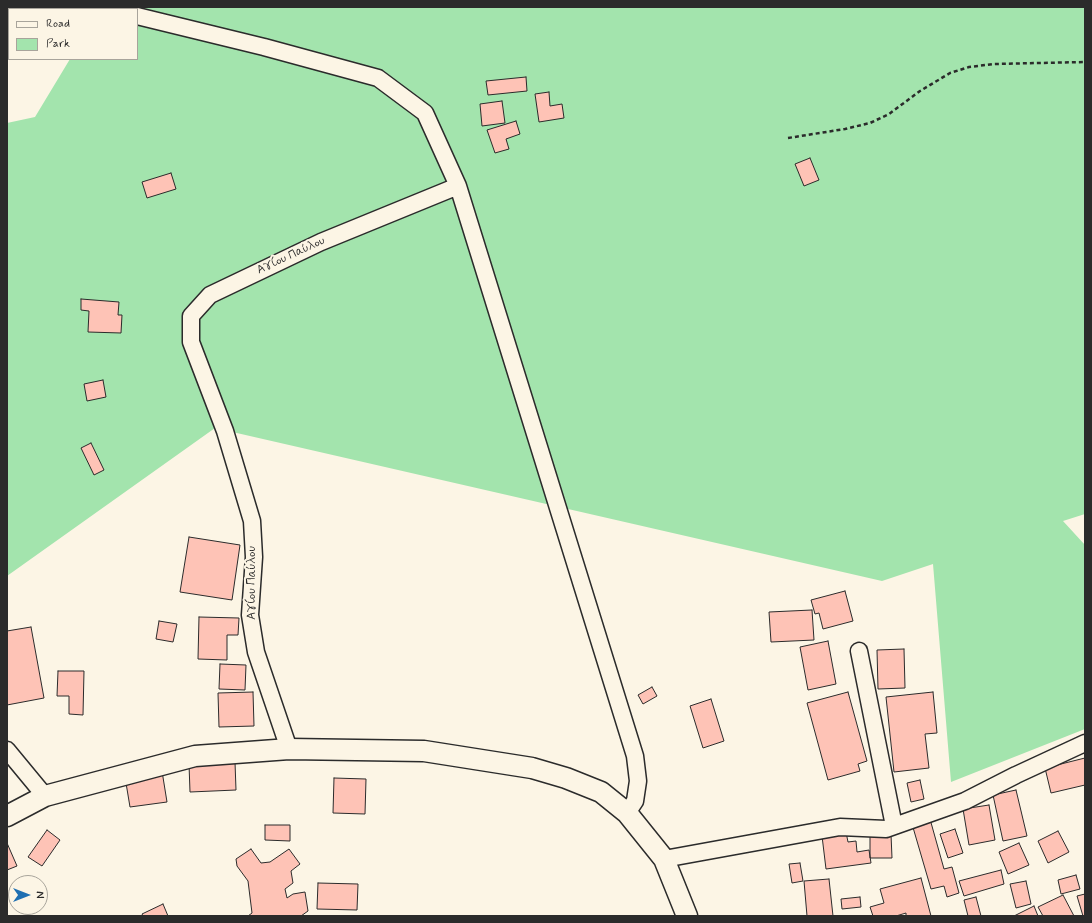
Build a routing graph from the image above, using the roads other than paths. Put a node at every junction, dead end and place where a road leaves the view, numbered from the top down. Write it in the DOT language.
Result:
graph roads {
  1 [pos="138,16"];
  2 [pos="458,186"];
  3 [pos="859,651"];
  4 [pos="1085,743"];
  5 [pos="289,749"];
  6 [pos="7,750"];
  7 [pos="45,796"];
  8 [pos="627,813"];
  9 [pos="7,816"];
  10 [pos="894,826"];
  11 [pos="664,859"];
  12 [pos="687,916"];
  1 -- 2 [label="street"];
  2 -- 5 [label="street, Αγίου Παύλου"];
  2 -- 8 [label="street"];
  3 -- 10 [label="street"];
  4 -- 10 [label="street"];
  5 -- 7 [label="street"];
  5 -- 8 [label="street"];
  6 -- 7 [label="street"];
  7 -- 9 [label="street"];
  8 -- 11 [label="street"];
  10 -- 11 [label="street"];
  11 -- 12 [label="street"];
}
